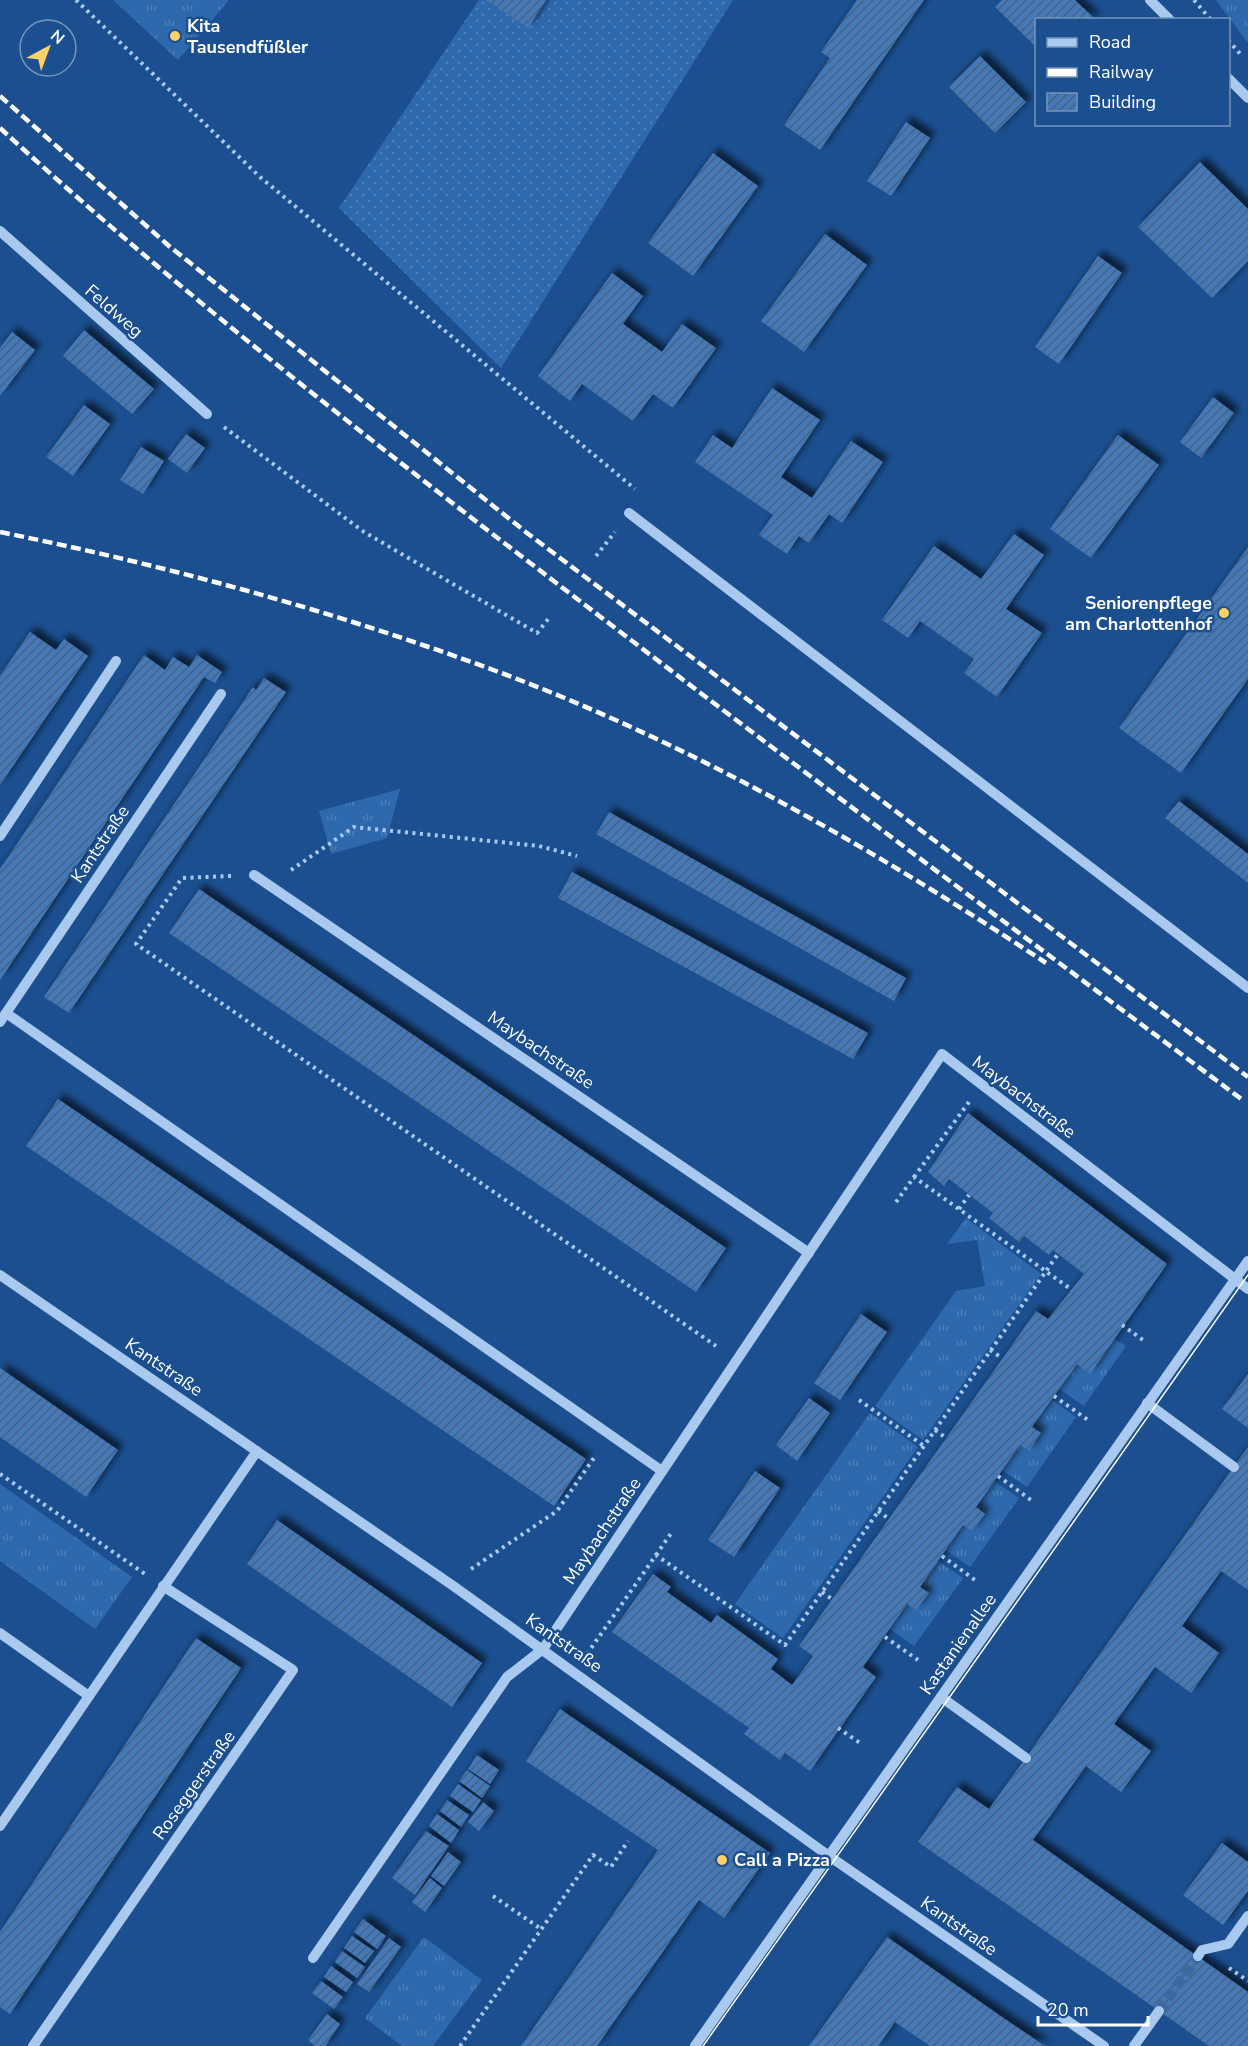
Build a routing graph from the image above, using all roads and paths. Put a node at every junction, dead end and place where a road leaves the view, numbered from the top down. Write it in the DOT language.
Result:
graph roads {
  1 [pos="76,0"];
  2 [pos="1150,0"];
  3 [pos="1194,0"];
  4 [pos="1168,18"];
  5 [pos="1209,18"];
  6 [pos="1230,42"];
  7 [pos="1248,64"];
  8 [pos="1230,80"];
  9 [pos="1248,98"];
  10 [pos="0,231"];
  11 [pos="207,414"];
  12 [pos="640,493"];
  13 [pos="629,513"];
  14 [pos="596,556"];
  15 [pos="549,618"];
  16 [pos="116,661"];
  17 [pos="221,694"];
  18 [pos="0,836"];
  19 [pos="578,856"];
  20 [pos="254,875"];
  21 [pos="269,885"];
  22 [pos="1248,988"];
  23 [pos="3,1018"];
  24 [pos="982,1085"];
  25 [pos="914,1177"];
  26 [pos="969,1195"];
  27 [pos="896,1202"];
  28 [pos="959,1209"];
  29 [pos="809,1253"];
  30 [pos="1058,1254"];
  31 [pos="1248,1261"];
  32 [pos="1046,1271"];
  33 [pos="0,1275"];
  34 [pos="1235,1279"];
  35 [pos="1248,1289"];
  36 [pos="1072,1290"];
  37 [pos="1122,1325"];
  38 [pos="1143,1340"];
  39 [pos="990,1350"];
  40 [pos="1002,1358"];
  41 [pos="736,1360"];
  42 [pos="1054,1396"];
  43 [pos="859,1400"];
  44 [pos="1148,1403"];
  45 [pos="1088,1420"];
  46 [pos="935,1430"];
  47 [pos="610,1434"];
  48 [pos="946,1438"];
  49 [pos="924,1446"];
  50 [pos="257,1450"];
  51 [pos="1234,1467"];
  52 [pos="662,1471"];
  53 [pos="0,1474"];
  54 [pos="998,1476"];
  55 [pos="1031,1500"];
  56 [pos="878,1511"];
  57 [pos="889,1519"];
  58 [pos="672,1532"];
  59 [pos="656,1556"];
  60 [pos="942,1556"];
  61 [pos="975,1580"];
  62 [pos="452,1585"];
  63 [pos="163,1586"];
  64 [pos="822,1592"];
  65 [pos="832,1599"];
  66 [pos="0,1633"];
  67 [pos="885,1637"];
  68 [pos="543,1649"];
  69 [pos="918,1660"];
  70 [pos="575,1671"];
  71 [pos="89,1696"];
  72 [pos="941,1697"];
  73 [pos="838,1728"];
  74 [pos="860,1743"];
  75 [pos="1026,1758"];
  76 [pos="0,1826"];
  77 [pos="628,1841"];
  78 [pos="829,1856"];
  79 [pos="493,1896"];
  80 [pos="1248,1916"];
  81 [pos="541,1929"];
  82 [pos="1198,1956"];
  83 [pos="313,1959"];
  84 [pos="1159,2011"];
  85 [pos="33,2046"];
  86 [pos="460,2046"];
  87 [pos="695,2046"];
  88 [pos="1104,2046"];
  89 [pos="1134,2046"];
  1 -- 12 [label="path"];
  2 -- 4 [label="street"];
  3 -- 5 [label="path"];
  6 -- 7 [label="path"];
  8 -- 9 [label="street"];
  10 -- 11 [label="street, Feldweg"];
  11 -- 15 [label="path"];
  13 -- 14 [label="path"];
  13 -- 22 [label="street"];
  16 -- 18 [label="street"];
  17 -- 23 [label="street, Kantstraße"];
  19 -- 21 [label="path"];
  20 -- 21 [label="street, Maybachstraße"];
  20 -- 41 [label="path"];
  21 -- 29 [label="street, Maybachstraße"];
  23 -- 47 [label="street, Kantstraße"];
  24 -- 25 [label="path"];
  24 -- 29 [label="street, Maybachstraße"];
  24 -- 34 [label="street, Maybachstraße"];
  25 -- 27 [label="path"];
  25 -- 28 [label="path"];
  26 -- 28 [label="path"];
  28 -- 32 [label="path"];
  29 -- 41 [label="street, Maybachstraße"];
  30 -- 32 [label="path"];
  31 -- 34 [label="street, Kastanienallee"];
  32 -- 36 [label="path"];
  32 -- 39 [label="path"];
  33 -- 50 [label="street, Kantstraße"];
  34 -- 35 [label="street, Maybachstraße"];
  34 -- 44 [label="street, Kastanienallee"];
  37 -- 38 [label="path"];
  39 -- 40 [label="path"];
  39 -- 46 [label="path"];
  41 -- 52 [label="street, Maybachstraße"];
  42 -- 45 [label="path"];
  43 -- 49 [label="path"];
  44 -- 51 [label="street"];
  44 -- 72 [label="street, Kastanienallee"];
  46 -- 48 [label="path"];
  46 -- 49 [label="path"];
  47 -- 52 [label="street, Kantstraße"];
  47 -- 62 [label="path"];
  49 -- 56 [label="path"];
  50 -- 62 [label="street, Kantstraße"];
  50 -- 63 [label="street"];
  52 -- 68 [label="street, Maybachstraße"];
  53 -- 63 [label="path"];
  54 -- 55 [label="path"];
  56 -- 57 [label="path"];
  56 -- 64 [label="path"];
  58 -- 59 [label="path"];
  59 -- 64 [label="path"];
  59 -- 70 [label="path"];
  60 -- 61 [label="path"];
  62 -- 68 [label="street, Kantstraße"];
  63 -- 71 [label="street"];
  63 -- 85 [label="street, Roseggerstraße"];
  64 -- 65 [label="path"];
  66 -- 71 [label="street"];
  67 -- 69 [label="path"];
  68 -- 70 [label="street, Kantstraße"];
  68 -- 83 [label="street, Maybachstraße"];
  70 -- 78 [label="street, Kantstraße"];
  71 -- 76 [label="street"];
  72 -- 75 [label="street"];
  72 -- 78 [label="street, Kastanienallee"];
  73 -- 74 [label="path"];
  77 -- 81 [label="path"];
  78 -- 87 [label="street, Kastanienallee"];
  78 -- 88 [label="street, Kantstraße"];
  79 -- 81 [label="path"];
  80 -- 82 [label="street"];
  81 -- 86 [label="path"];
  84 -- 89 [label="street"];
}
